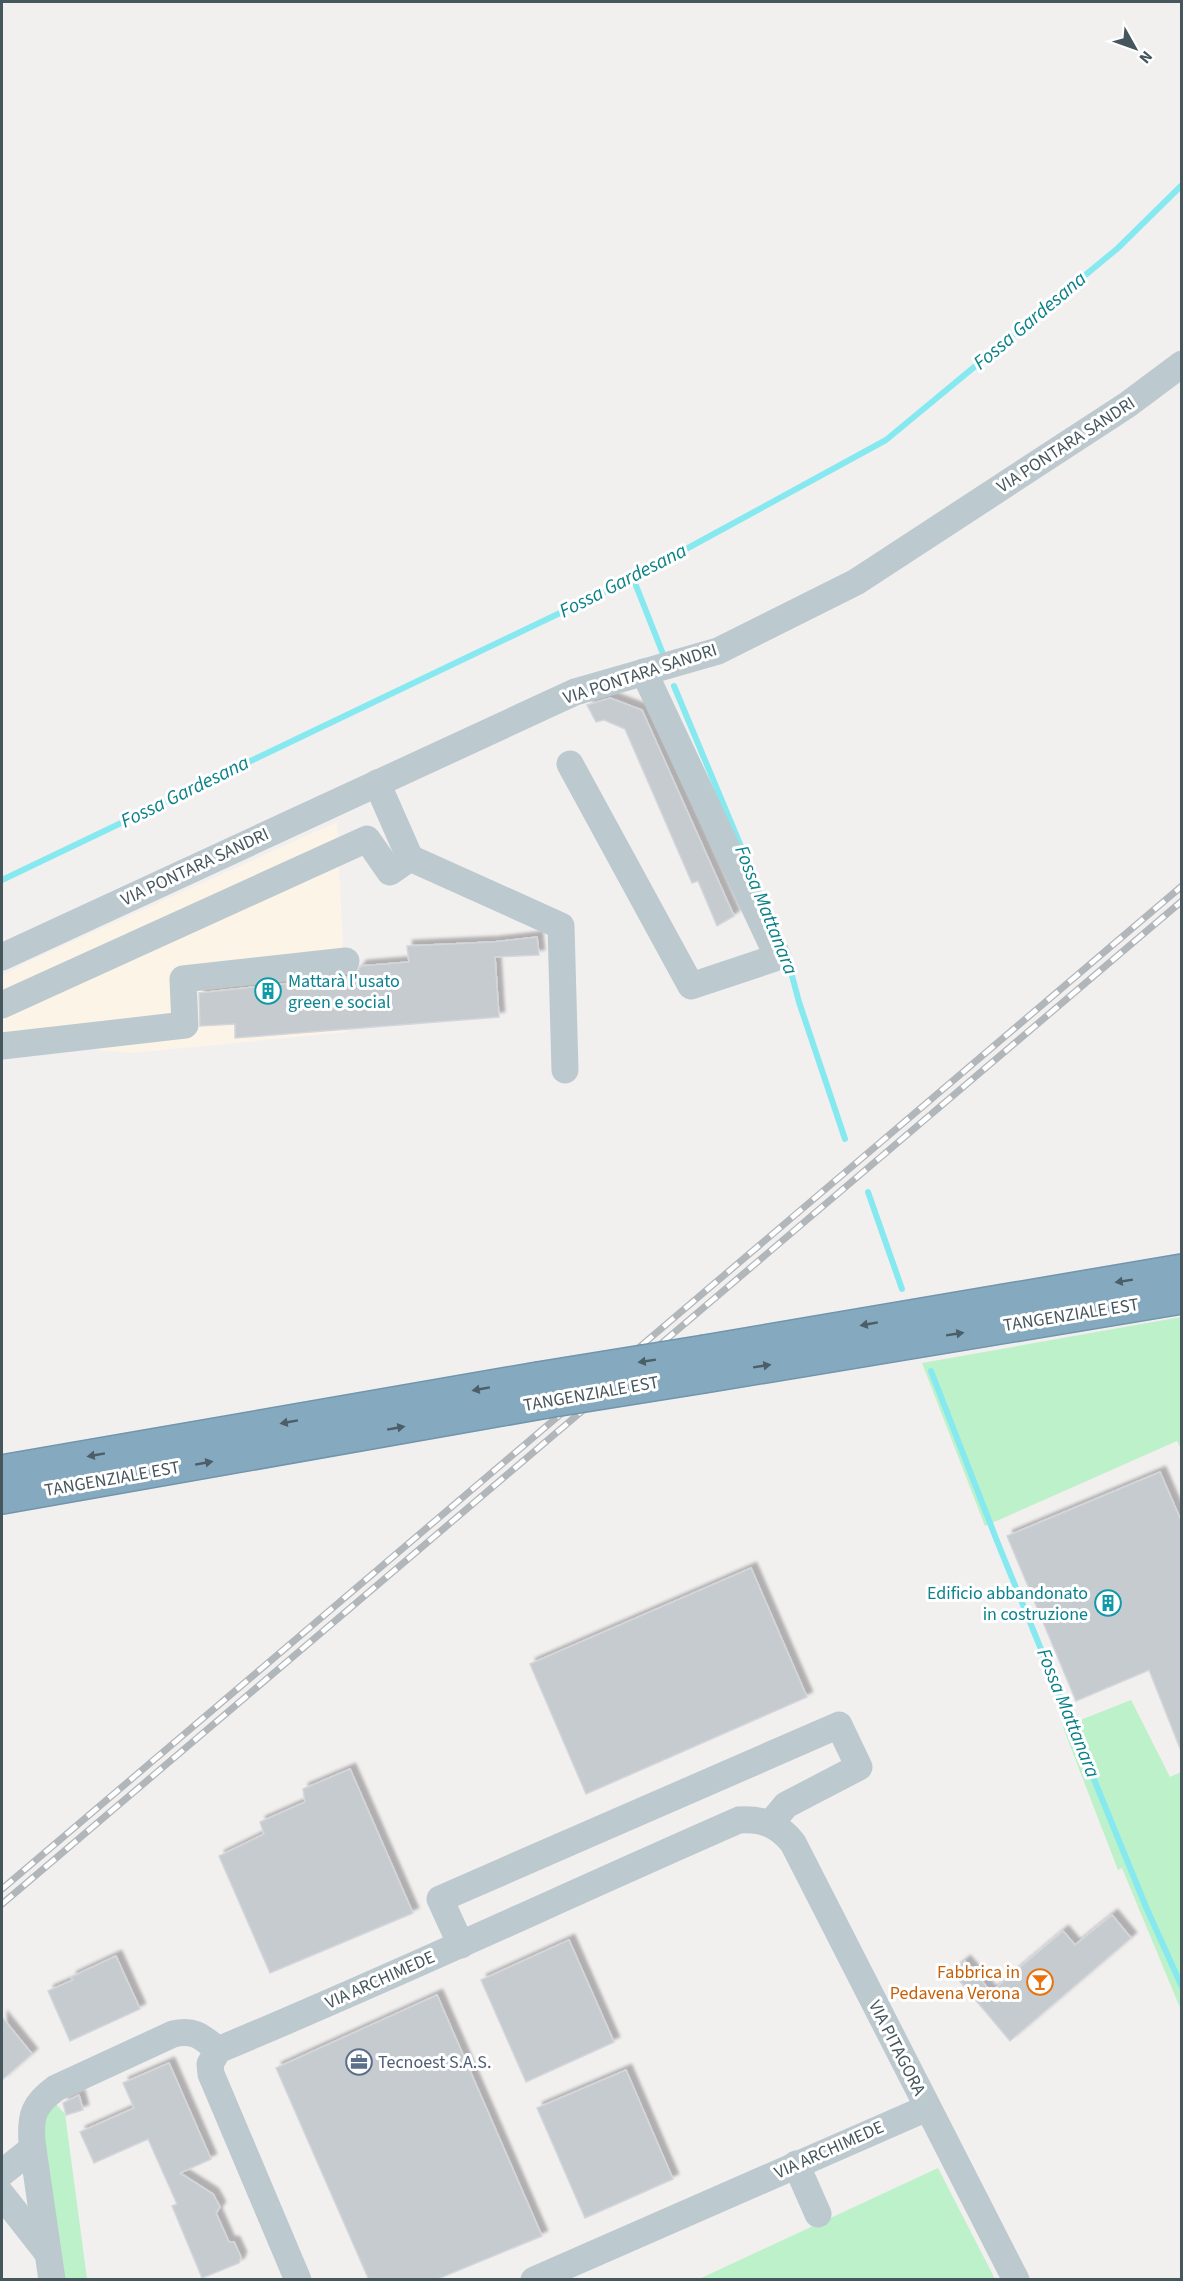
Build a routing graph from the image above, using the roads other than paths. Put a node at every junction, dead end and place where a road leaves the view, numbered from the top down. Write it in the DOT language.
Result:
graph roads {
  1 [pos="1182,364"];
  2 [pos="644,672"];
  3 [pos="570,764"];
  4 [pos="377,783"];
  5 [pos="410,858"];
  6 [pos="4,952"];
  7 [pos="346,961"];
  8 [pos="2,1005"];
  9 [pos="2,1046"];
  10 [pos="565,1070"];
  11 [pos="1182,1271"];
  12 [pos="1182,1297"];
  13 [pos="705,1364"];
  14 [pos="543,1390"];
  15 [pos="2,1472"];
  16 [pos="2,1497"];
  17 [pos="771,1823"];
  18 [pos="461,1945"];
  19 [pos="219,2049"];
  20 [pos="927,2108"];
  21 [pos="33,2148"];
  22 [pos="796,2164"];
  23 [pos="2,2173"];
  24 [pos="2,2195"];
  25 [pos="818,2214"];
  26 [pos="50,2267"];
  27 [pos="298,2280"];
  28 [pos="534,2280"];
  29 [pos="1016,2280"];
  1 -- 2 [label="street, VIA PONTARA SANDRI"];
  2 -- 3 [label="street"];
  2 -- 4 [label="street, VIA PONTARA SANDRI"];
  4 -- 5 [label="street"];
  4 -- 6 [label="street, VIA PONTARA SANDRI"];
  5 -- 8 [label="street"];
  5 -- 10 [label="street"];
  7 -- 9 [label="street"];
  11 -- 13 [label="highway, TANGENZIALE EST, one-way"];
  13 -- 12 [label="highway, TANGENZIALE EST, one-way"];
  13 -- 14 [label="highway, TANGENZIALE EST, bridge"];
  14 -- 15 [label="highway, TANGENZIALE EST, one-way"];
  16 -- 14 [label="highway, TANGENZIALE EST, one-way"];
  17 -- 18 [label="street, VIA ARCHIMEDE"];
  17 -- 18 [label="street"];
  17 -- 20 [label="street, VIA PITAGORA"];
  18 -- 19 [label="street, VIA ARCHIMEDE"];
  19 -- 21 [label="street"];
  19 -- 27 [label="street"];
  20 -- 22 [label="street, VIA ARCHIMEDE"];
  20 -- 29 [label="street, VIA PITAGORA"];
  21 -- 23 [label="street"];
  21 -- 26 [label="street"];
  22 -- 25 [label="street"];
  22 -- 28 [label="street, VIA ARCHIMEDE"];
  24 -- 26 [label="street"];
}
